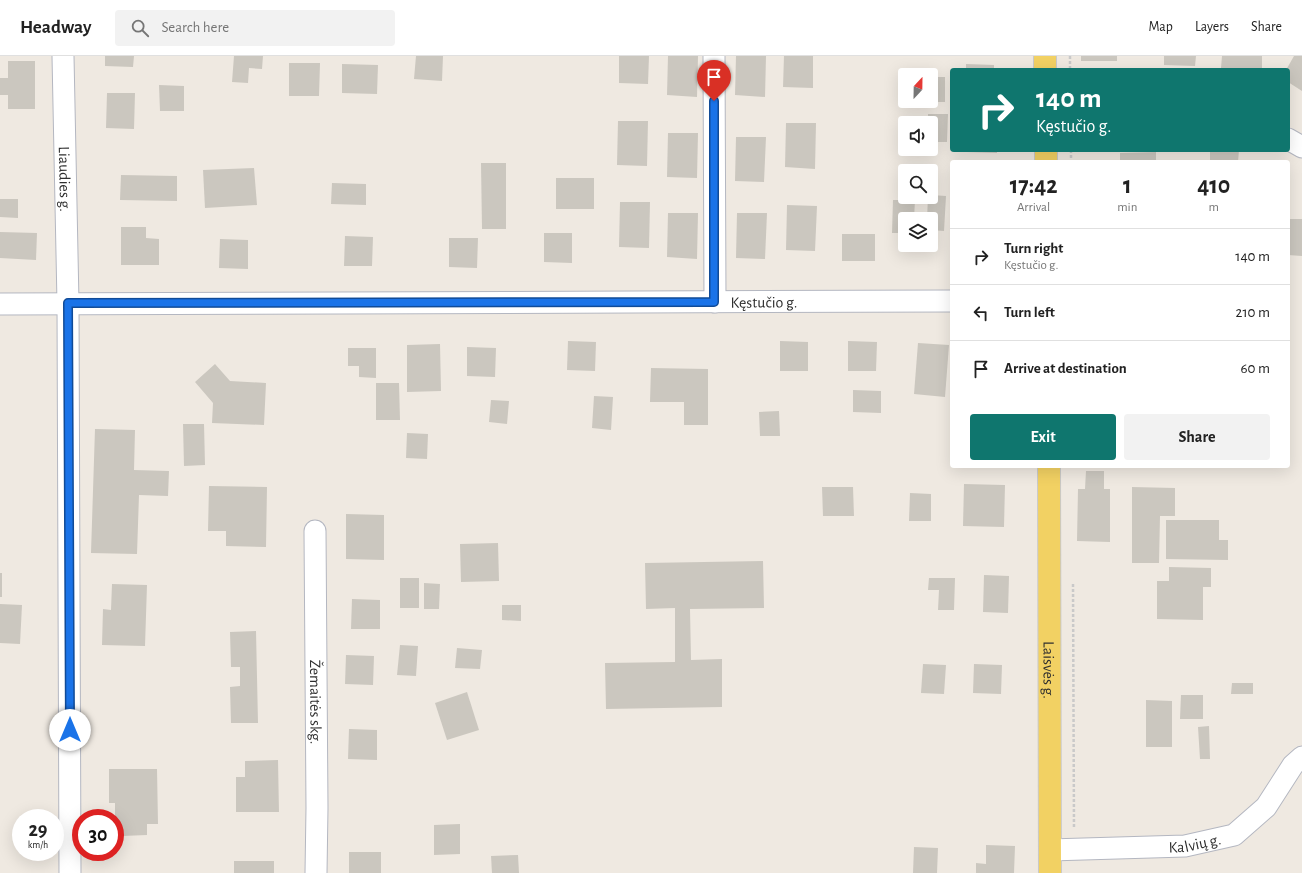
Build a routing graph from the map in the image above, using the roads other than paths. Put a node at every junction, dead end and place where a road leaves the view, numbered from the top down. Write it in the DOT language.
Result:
graph roads {
  1 [pos="63,56"];
  2 [pos="714,56"];
  3 [pos="1045,56"];
  4 [pos="1045,68"];
  5 [pos="1290,140"];
  6 [pos="1302,147"];
  7 [pos="950,301"];
  8 [pos="714,302"];
  9 [pos="68,303"];
  10 [pos="0,304"];
  11 [pos="1049,468"];
  12 [pos="315,531"];
  13 [pos="1302,757"];
  14 [pos="1050,850"];
  15 [pos="70,873"];
  16 [pos="316,873"];
  17 [pos="1050,873"];
  1 -- 9 [label="street, Liaudies g."];
  2 -- 8 [label="street"];
  3 -- 4 [label="main road"];
  5 -- 6 [label="street"];
  7 -- 8 [label="street, Kęstučio g."];
  8 -- 9 [label="street, Kęstučio g."];
  9 -- 10 [label="street, Kęstučio g."];
  9 -- 15 [label="street, Liaudies g."];
  11 -- 14 [label="main road, Laisvės g."];
  12 -- 16 [label="street, Žemaitės skg."];
  13 -- 14 [label="street, Kalvių g."];
  14 -- 17 [label="main road, Laisvės g."];
}
